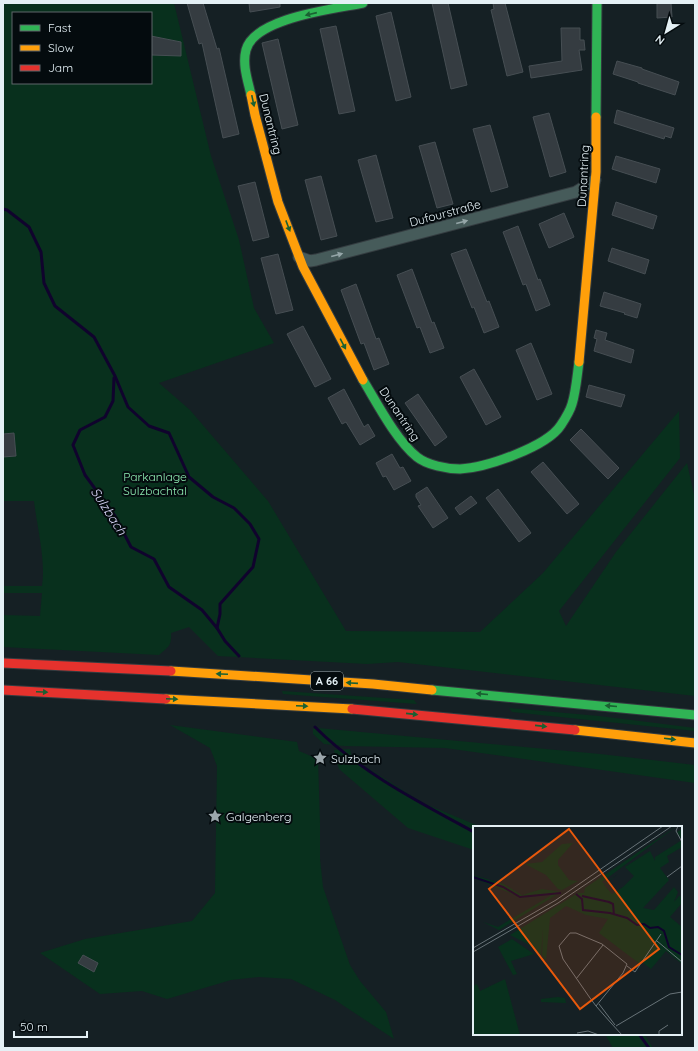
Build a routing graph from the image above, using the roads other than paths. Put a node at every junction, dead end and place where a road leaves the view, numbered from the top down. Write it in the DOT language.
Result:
graph roads {
  1 [pos="363,3"];
  2 [pos="597,3"];
  3 [pos="595,180"];
  4 [pos="299,257"];
  5 [pos="3,663"];
  6 [pos="3,690"];
  7 [pos="695,715"];
  8 [pos="695,743"];
  1 -- 4 [label="main road, Dunantring, one-way"];
  2 -- 3 [label="main road, Dunantring"];
  4 -- 3 [label="street, Dufourstraße, one-way"];
  4 -- 3 [label="main road, Dunantring, one-way"];
  7 -- 5 [label="main road, A 66, one-way"];
  6 -- 8 [label="main road, A 66, one-way"];
}
